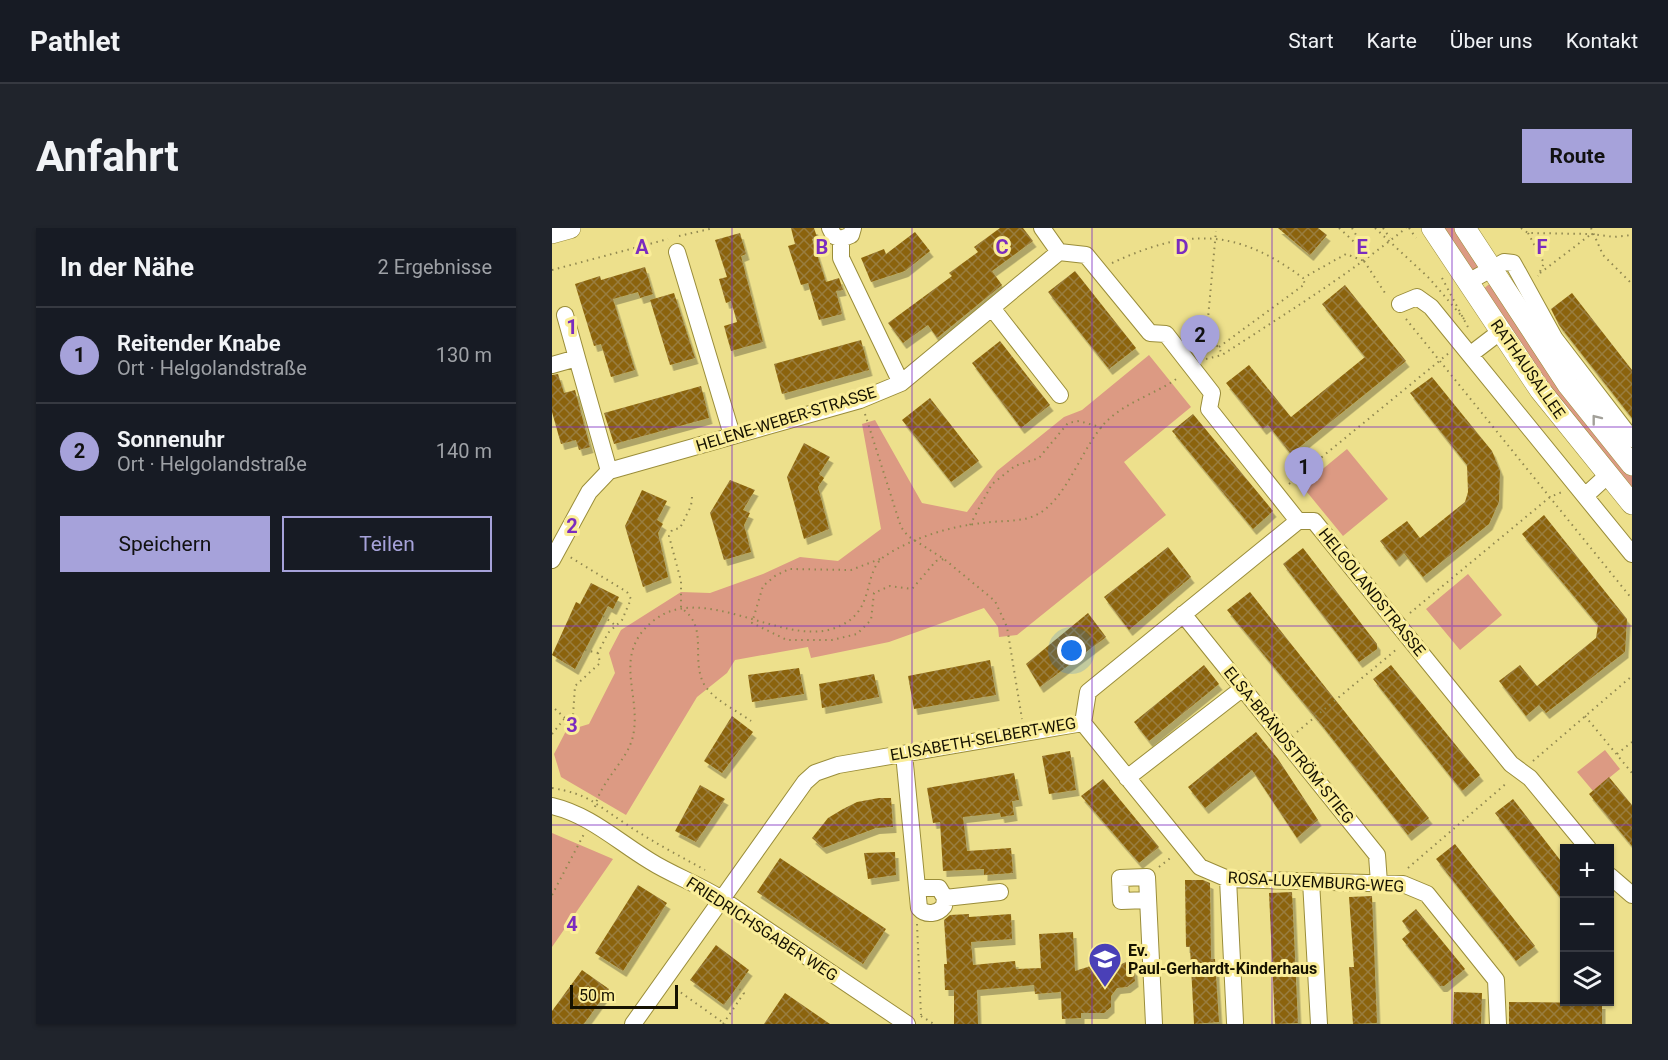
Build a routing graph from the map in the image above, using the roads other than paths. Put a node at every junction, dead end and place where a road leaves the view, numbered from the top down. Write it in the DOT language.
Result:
graph roads {
  1 [pos="570,228"];
  2 [pos="1042,228"];
  3 [pos="1465,228"];
  4 [pos="841,232"];
  5 [pos="552,233"];
  6 [pos="1426,235"];
  7 [pos="677,252"];
  8 [pos="1059,252"];
  9 [pos="1492,267"];
  10 [pos="1468,282"];
  11 [pos="1398,307"];
  12 [pos="992,308"];
  13 [pos="565,315"];
  14 [pos="1501,331"];
  15 [pos="1467,349"];
  16 [pos="577,358"];
  17 [pos="552,365"];
  18 [pos="901,383"];
  19 [pos="1060,395"];
  20 [pos="732,435"];
  21 [pos="1632,439"];
  22 [pos="1632,465"];
  23 [pos="609,471"];
  24 [pos="1608,475"];
  25 [pos="1585,496"];
  26 [pos="1632,504"];
  27 [pos="1298,521"];
  28 [pos="555,554"];
  29 [pos="1632,554"];
  30 [pos="1183,614"];
  31 [pos="1243,688"];
  32 [pos="1083,723"];
  33 [pos="904,754"];
  34 [pos="1127,778"];
  35 [pos="552,806"];
  36 [pos="1584,844"];
  37 [pos="1228,879"];
  38 [pos="1614,879"];
  39 [pos="1311,882"];
  40 [pos="1379,883"];
  41 [pos="917,888"];
  42 [pos="1000,892"];
  43 [pos="1632,895"];
  44 [pos="720,898"];
  45 [pos="945,898"];
  46 [pos="1148,900"];
  47 [pos="1235,1022"];
  48 [pos="633,1024"];
  49 [pos="907,1024"];
  50 [pos="1154,1024"];
  51 [pos="1319,1024"];
  52 [pos="1498,1024"];
  1 -- 5 [label="main road"];
  2 -- 8 [label="street"];
  3 -- 9 [label="main road, RATHAUSALLEE"];
  4 -- 18 [label="street"];
  6 -- 10 [label="main road, RATHAUSALLEE"];
  7 -- 20 [label="street"];
  8 -- 12 [label="street, HELENE-WEBER-STRASSE"];
  8 -- 27 [label="street, HELGOLANDSTRASSE"];
  9 -- 10 [label="street"];
  9 -- 21 [label="street"];
  22 -- 9 [label="main road, RATHAUSALLEE, one-way"];
  10 -- 14 [label="main road, RATHAUSALLEE"];
  11 -- 15 [label="street"];
  12 -- 18 [label="street, HELENE-WEBER-STRASSE"];
  12 -- 19 [label="street"];
  13 -- 16 [label="street"];
  14 -- 15 [label="street"];
  14 -- 24 [label="main road, RATHAUSALLEE"];
  15 -- 25 [label="street"];
  16 -- 17 [label="street"];
  16 -- 23 [label="street"];
  18 -- 20 [label="street, HELENE-WEBER-STRASSE"];
  20 -- 23 [label="street, HELENE-WEBER-STRASSE"];
  23 -- 28 [label="street"];
  24 -- 25 [label="street"];
  24 -- 26 [label="main road, RATHAUSALLEE"];
  25 -- 29 [label="street"];
  27 -- 30 [label="street, ELISABETH-SELBERT-WEG"];
  27 -- 36 [label="street, HELGOLANDSTRASSE"];
  30 -- 31 [label="street, ELSA-BRÄNDSTRÖM-STIEG"];
  30 -- 32 [label="street, ELISABETH-SELBERT-WEG"];
  31 -- 34 [label="street"];
  31 -- 40 [label="street, ELSA-BRÄNDSTRÖM-STIEG"];
  32 -- 33 [label="street, ELISABETH-SELBERT-WEG"];
  32 -- 34 [label="street, ROSA-LUXEMBURG-WEG"];
  33 -- 41 [label="street"];
  33 -- 44 [label="street, ELISABETH-SELBERT-WEG"];
  34 -- 37 [label="street, ROSA-LUXEMBURG-WEG"];
  35 -- 44 [label="street, FRIEDRICHSGABER WEG"];
  37 -- 39 [label="street, ROSA-LUXEMBURG-WEG"];
  37 -- 47 [label="street"];
  38 -- 43 [label="street"];
  39 -- 40 [label="street, ROSA-LUXEMBURG-WEG"];
  39 -- 51 [label="street"];
  40 -- 52 [label="street, ROSA-LUXEMBURG-WEG"];
  41 -- 45 [label="street"];
  41 -- 45 [label="street"];
  42 -- 45 [label="street"];
  44 -- 48 [label="street, ELISABETH-SELBERT-WEG"];
  44 -- 49 [label="street, FRIEDRICHSGABER WEG"];
  46 -- 46 [label="street"];
  46 -- 50 [label="street"];
}
